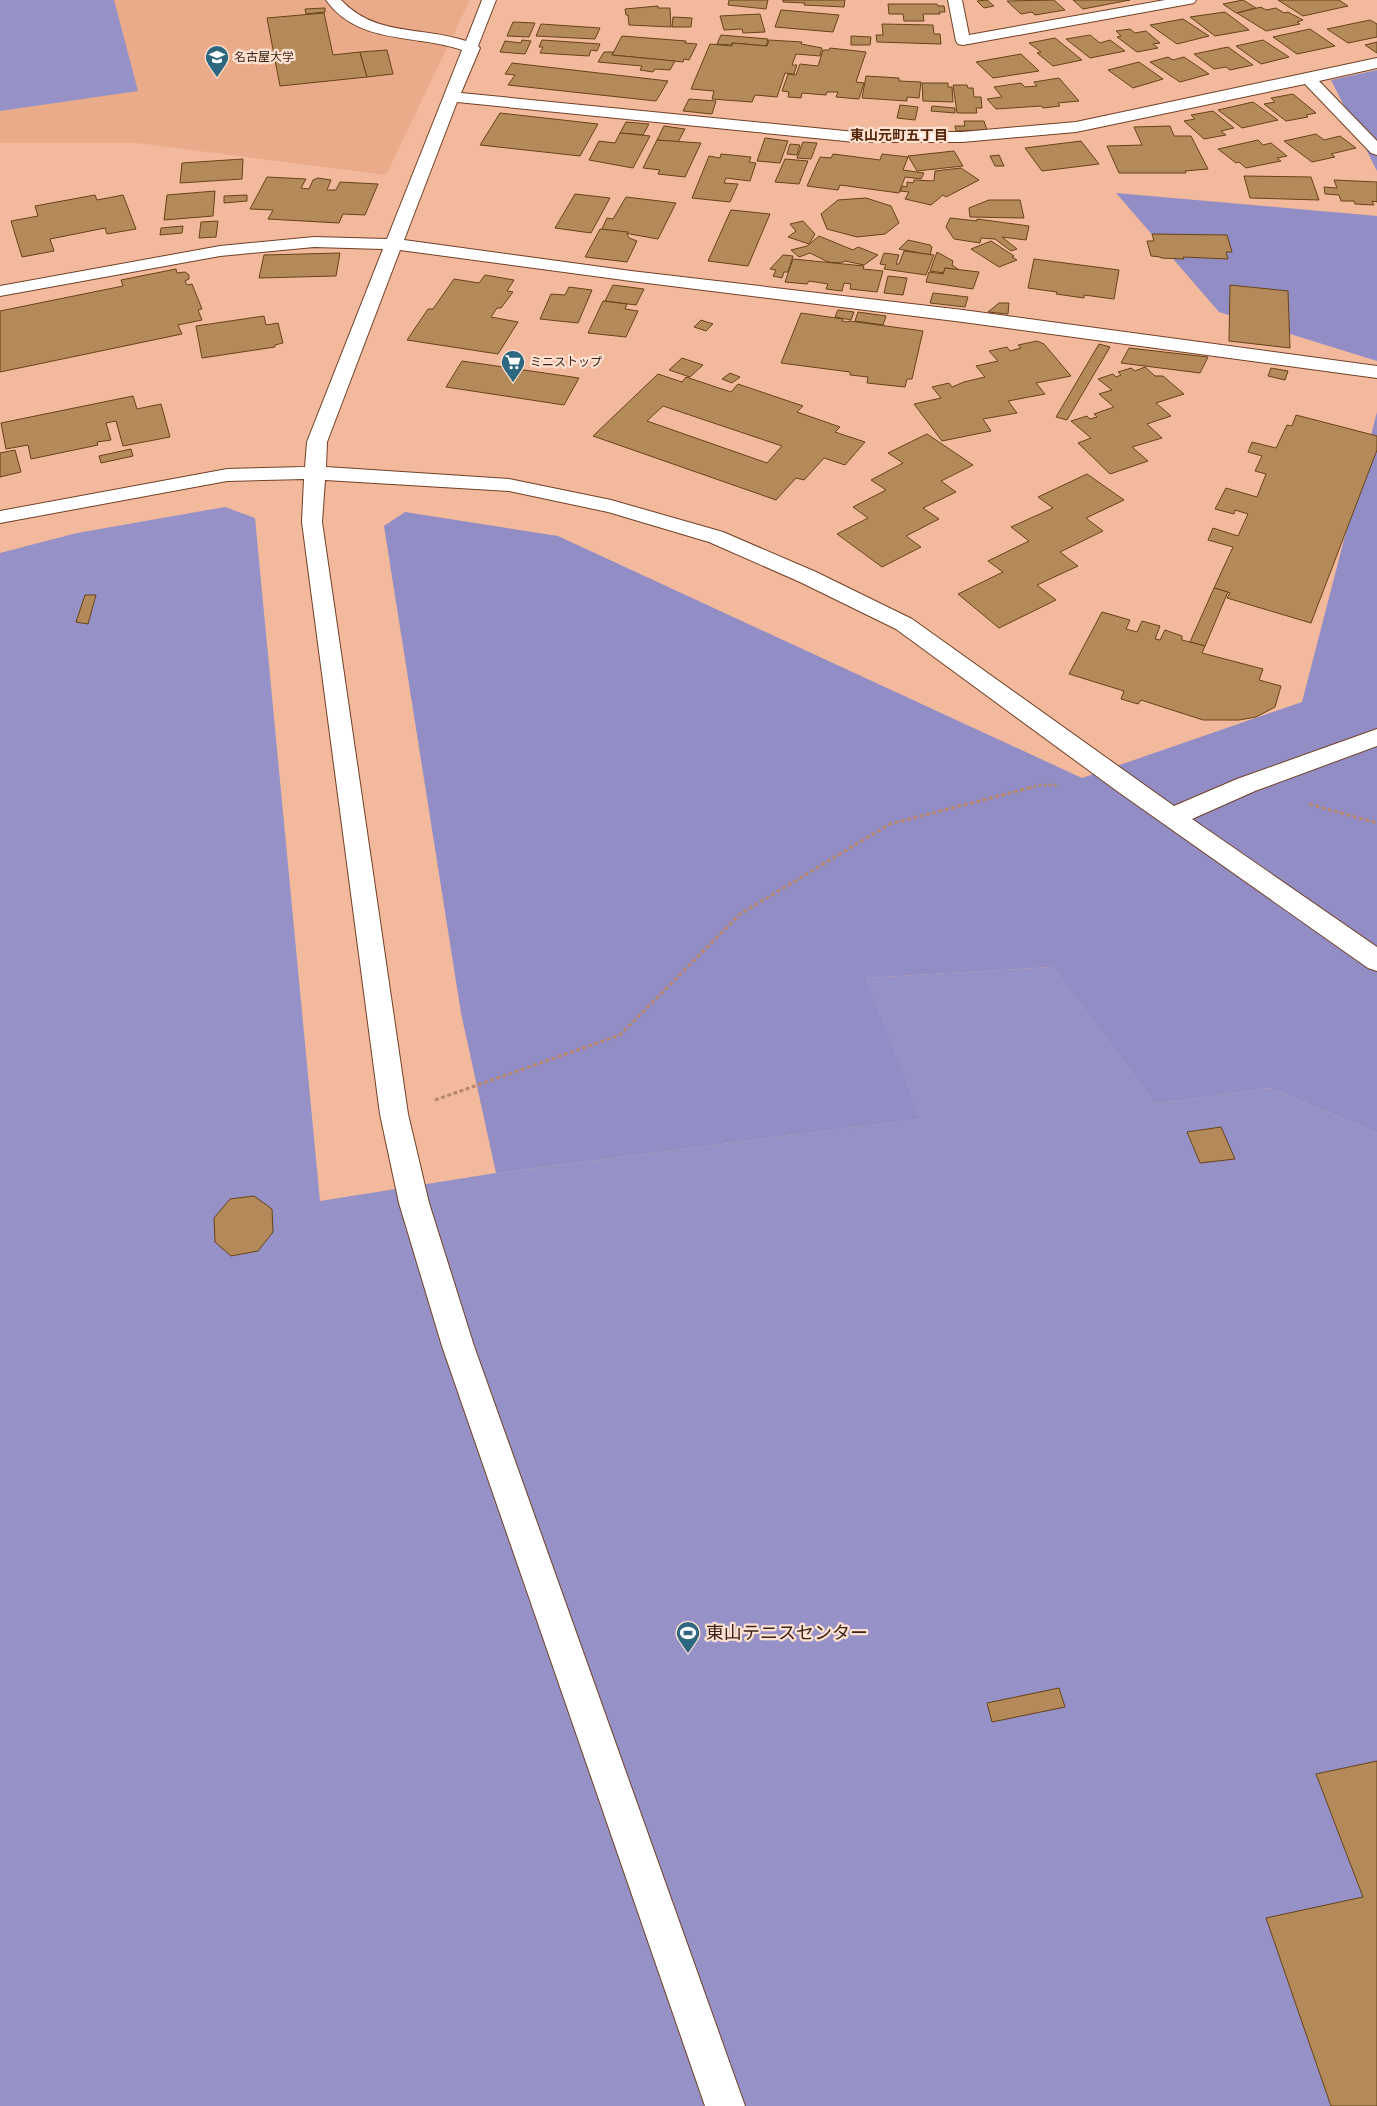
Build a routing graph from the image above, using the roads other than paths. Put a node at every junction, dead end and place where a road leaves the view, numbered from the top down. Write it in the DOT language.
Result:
graph roads {
  1 [pos="333,0"];
  2 [pos="490,0"];
  3 [pos="955,0"];
  4 [pos="1189,0"];
  5 [pos="472,48"];
  6 [pos="1377,63"];
  7 [pos="1308,79"];
  8 [pos="452,97"];
  9 [pos="1377,150"];
  10 [pos="393,244"];
  11 [pos="0,291"];
  12 [pos="1377,372"];
  13 [pos="316,473"];
  14 [pos="0,517"];
  15 [pos="1377,737"];
  16 [pos="1173,817"];
  17 [pos="1377,961"];
  18 [pos="725,2106"];
  1 -- 5 [label="street"];
  2 -- 5 [label="street"];
  3 -- 4 [label="street"];
  5 -- 8 [label="street"];
  6 -- 7 [label="street"];
  7 -- 8 [label="street"];
  7 -- 9 [label="street"];
  8 -- 10 [label="street"];
  10 -- 11 [label="street"];
  10 -- 12 [label="street"];
  10 -- 13 [label="street"];
  13 -- 14 [label="street"];
  13 -- 16 [label="street"];
  13 -- 18 [label="street"];
  15 -- 16 [label="street"];
  16 -- 17 [label="street"];
}
